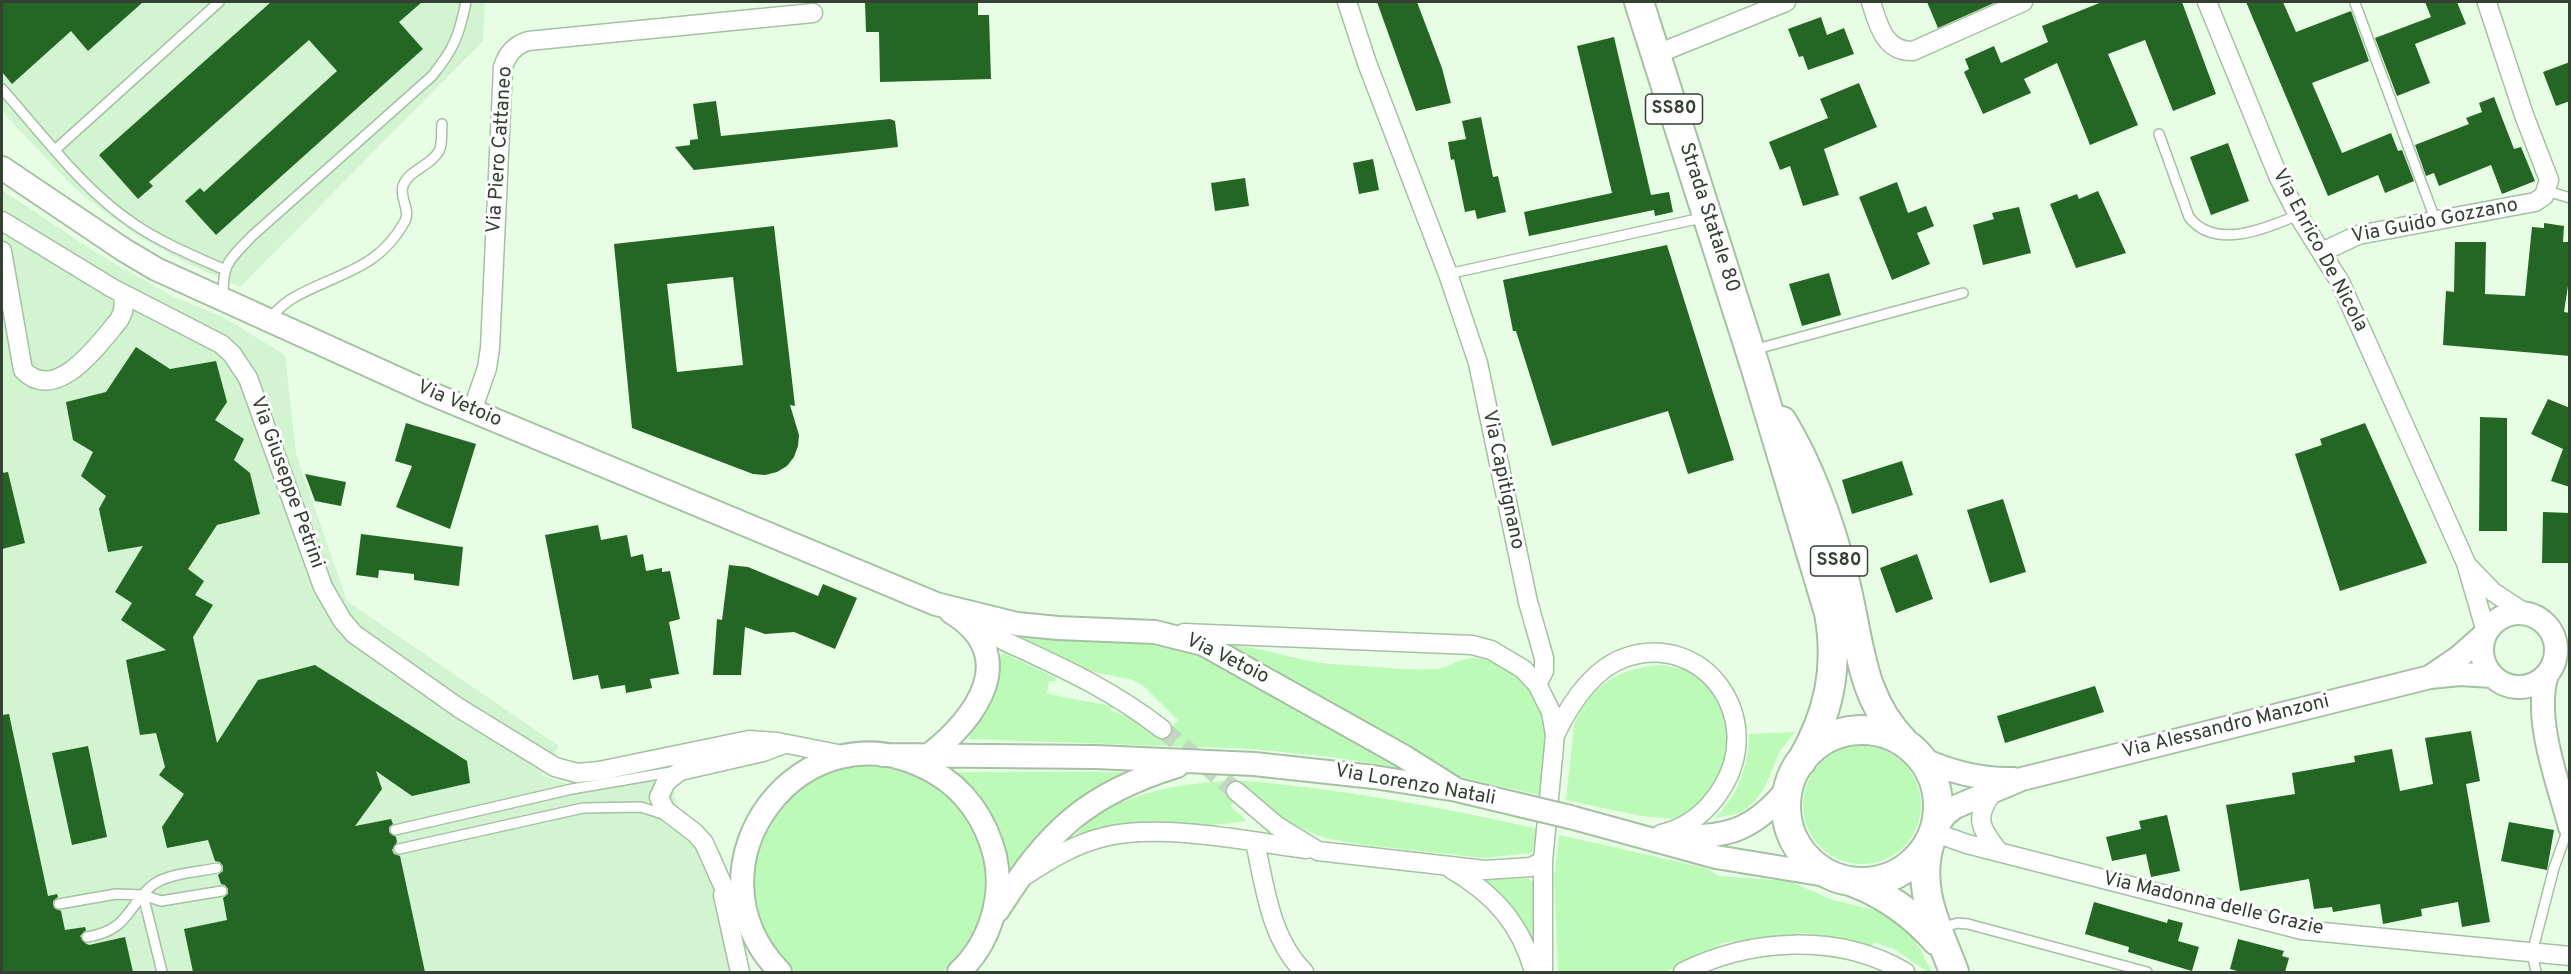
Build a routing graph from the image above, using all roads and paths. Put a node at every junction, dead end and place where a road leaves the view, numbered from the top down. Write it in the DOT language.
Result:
graph roads {
  1 [pos="219,2"];
  2 [pos="466,2"];
  3 [pos="1347,2"];
  4 [pos="1640,2"];
  5 [pos="1786,2"];
  6 [pos="1870,2"];
  7 [pos="2023,2"];
  8 [pos="2207,2"];
  9 [pos="2355,3"];
  10 [pos="2487,3"];
  11 [pos="813,13"];
  12 [pos="1657,54"];
  13 [pos="2,89"];
  14 [pos="442,124"];
  15 [pos="2159,134"];
  16 [pos="56,149"];
  17 [pos="2,165"];
  18 [pos="2547,191"];
  19 [pos="2570,198"];
  20 [pos="2298,215"];
  21 [pos="1708,216"];
  22 [pos="2435,219"];
  23 [pos="2,221"];
  24 [pos="24,235"];
  25 [pos="2,251"];
  26 [pos="2322,252"];
  27 [pos="225,270"];
  28 [pos="1448,274"];
  29 [pos="1963,293"];
  30 [pos="124,295"];
  31 [pos="223,300"];
  32 [pos="266,320"];
  33 [pos="1753,358"];
  34 [pos="472,411"];
  35 [pos="2466,563"];
  36 [pos="936,604"];
  37 [pos="2531,616"];
  38 [pos="965,622"];
  39 [pos="2570,626"];
  40 [pos="1155,632"];
  41 [pos="2486,633"];
  42 [pos="2556,666"];
  43 [pos="2430,677"];
  44 [pos="2499,680"];
  45 [pos="1538,684"];
  46 [pos="1162,729"];
  47 [pos="2545,730"];
  48 [pos="1555,735"];
  49 [pos="785,743"];
  50 [pos="929,754"];
  51 [pos="883,755"];
  52 [pos="848,756"];
  53 [pos="1918,756"];
  54 [pos="1190,762"];
  55 [pos="1801,762"];
  56 [pos="680,771"];
  57 [pos="2022,779"];
  58 [pos="1788,788"];
  59 [pos="1456,790"];
  60 [pos="1236,791"];
  61 [pos="1994,791"];
  62 [pos="676,820"];
  63 [pos="2569,826"];
  64 [pos="395,830"];
  65 [pos="1933,832"];
  66 [pos="1645,835"];
  67 [pos="1255,842"];
  68 [pos="399,849"];
  69 [pos="1318,850"];
  70 [pos="1999,852"];
  71 [pos="1543,861"];
  72 [pos="1447,867"];
  73 [pos="217,868"];
  74 [pos="719,878"];
  75 [pos="1842,878"];
  76 [pos="1015,883"];
  77 [pos="222,891"];
  78 [pos="143,896"];
  79 [pos="59,904"];
  80 [pos="743,917"];
  81 [pos="992,919"];
  82 [pos="87,937"];
  83 [pos="735,951"];
  84 [pos="1945,952"];
  85 [pos="2532,953"];
  86 [pos="2570,956"];
  87 [pos="963,970"];
  88 [pos="162,972"];
  89 [pos="740,972"];
  90 [pos="780,972"];
  91 [pos="1304,972"];
  92 [pos="1534,972"];
  93 [pos="1543,972"];
  94 [pos="1683,972"];
  95 [pos="1905,972"];
  96 [pos="2147,972"];
  97 [pos="2536,972"];
  1 -- 16 [label="lane"];
  2 -- 27 [label="lane"];
  3 -- 28 [label="street, Via Capitignano"];
  4 -- 12 [label="main road, Strada Statale 80 / SS80"];
  5 -- 12 [label="street"];
  6 -- 7 [label="street"];
  8 -- 20 [label="street, Via Enrico De Nicola"];
  9 -- 22 [label="lane"];
  10 -- 18 [label="street"];
  11 -- 34 [label="street, Via Piero Cattaneo"];
  12 -- 21 [label="main road, Strada Statale 80 / SS80"];
  13 -- 16 [label="lane"];
  14 -- 32 [label="lane"];
  15 -- 20 [label="lane"];
  16 -- 27 [label="lane"];
  17 -- 31 [label="street, Via Vetoio"];
  18 -- 19 [label="lane"];
  18 -- 22 [label="street, Via Guido Gozzano"];
  20 -- 26 [label="street, Via Enrico De Nicola"];
  21 -- 28 [label="lane"];
  21 -- 33 [label="main road, Strada Statale 80 / SS80"];
  22 -- 26 [label="street, Via Guido Gozzano"];
  23 -- 24 [label="street, Via Giuseppe Petrini"];
  24 -- 25 [label="street"];
  24 -- 30 [label="street, Via Giuseppe Petrini"];
  25 -- 30 [label="street"];
  26 -- 35 [label="street, Via Enrico De Nicola"];
  27 -- 31 [label="lane"];
  28 -- 45 [label="street, Via Capitignano"];
  29 -- 33 [label="lane"];
  30 -- 49 [label="street, Via Giuseppe Petrini"];
  31 -- 32 [label="street, Via Vetoio"];
  32 -- 34 [label="street, Via Vetoio"];
  33 -- 53 [label="main road, Strada Statale 80 / SS80"];
  33 -- 55 [label="main road, Strada Statale 80 / SS80"];
  34 -- 36 [label="street, Via Vetoio"];
  35 -- 37 [label="street, Via Enrico De Nicola"];
  35 -- 41 [label="street, Via Enrico De Nicola"];
  36 -- 38 [label="street, Via Vetoio"];
  36 -- 40 [label="street, Via Vetoio"];
  37 -- 39 [label="street"];
  37 -- 41 [label="street"];
  37 -- 42 [label="street"];
  38 -- 46 [label="street"];
  38 -- 50 [label="street, Via Vetoio"];
  40 -- 45 [label="street"];
  40 -- 59 [label="street, Via Vetoio"];
  41 -- 43 [label="street, Via Alessandro Manzoni"];
  41 -- 44 [label="street"];
  42 -- 44 [label="street"];
  42 -- 47 [label="street"];
  43 -- 44 [label="street, Via Alessandro Manzoni"];
  43 -- 57 [label="street, Via Alessandro Manzoni"];
  44 -- 47 [label="street"];
  45 -- 48 [label="street"];
  47 -- 63 [label="street"];
  48 -- 66 [label="street"];
  48 -- 71 [label="street"];
  49 -- 52 [label="street, Via Giuseppe Petrini"];
  49 -- 56 [label="street"];
  50 -- 51 [label="street, Via Lorenzo Natali"];
  50 -- 54 [label="street, Via Lorenzo Natali"];
  51 -- 52 [label="street"];
  51 -- 81 [label="street"];
  52 -- 80 [label="street"];
  53 -- 55 [label="main road, SS80"];
  53 -- 57 [label="street, Via Alessandro Manzoni"];
  53 -- 65 [label="main road, SS80"];
  54 -- 59 [label="street, Via Lorenzo Natali"];
  54 -- 76 [label="street, Via Lorenzo Natali"];
  55 -- 58 [label="main road, SS80"];
  56 -- 62 [label="street"];
  56 -- 64 [label="lane"];
  57 -- 61 [label="street, Via Alessandro Manzoni"];
  58 -- 66 [label="street, Via Lorenzo Natali"];
  58 -- 75 [label="main road, SS80"];
  59 -- 66 [label="street, Via Lorenzo Natali, bridge"];
  60 -- 69 [label="street"];
  61 -- 65 [label="street, Via Alessandro Manzoni"];
  61 -- 70 [label="street"];
  62 -- 68 [label="lane"];
  62 -- 74 [label="street"];
  63 -- 85 [label="lane"];
  65 -- 70 [label="street, Via Madonna delle Grazie"];
  65 -- 75 [label="main road, SS80"];
  65 -- 84 [label="main road, SS80"];
  66 -- 75 [label="street, Via Lorenzo Natali"];
  67 -- 69 [label="street"];
  67 -- 76 [label="street"];
  67 -- 91 [label="street"];
  69 -- 72 [label="street"];
  70 -- 85 [label="street, Via Madonna delle Grazie"];
  71 -- 72 [label="street"];
  71 -- 93 [label="street"];
  72 -- 92 [label="street"];
  73 -- 78 [label="lane"];
  74 -- 80 [label="street"];
  74 -- 83 [label="street"];
  75 -- 84 [label="main road, SS80"];
  76 -- 81 [label="street, Via Lorenzo Natali"];
  77 -- 78 [label="lane"];
  78 -- 79 [label="lane"];
  78 -- 82 [label="lane"];
  78 -- 88 [label="lane"];
  80 -- 83 [label="street"];
  80 -- 90 [label="street"];
  81 -- 87 [label="street"];
  83 -- 89 [label="street"];
  84 -- 96 [label="lane"];
  85 -- 86 [label="street, Via Madonna delle Grazie"];
  85 -- 97 [label="lane"];
  94 -- 95 [label="street"];
}
